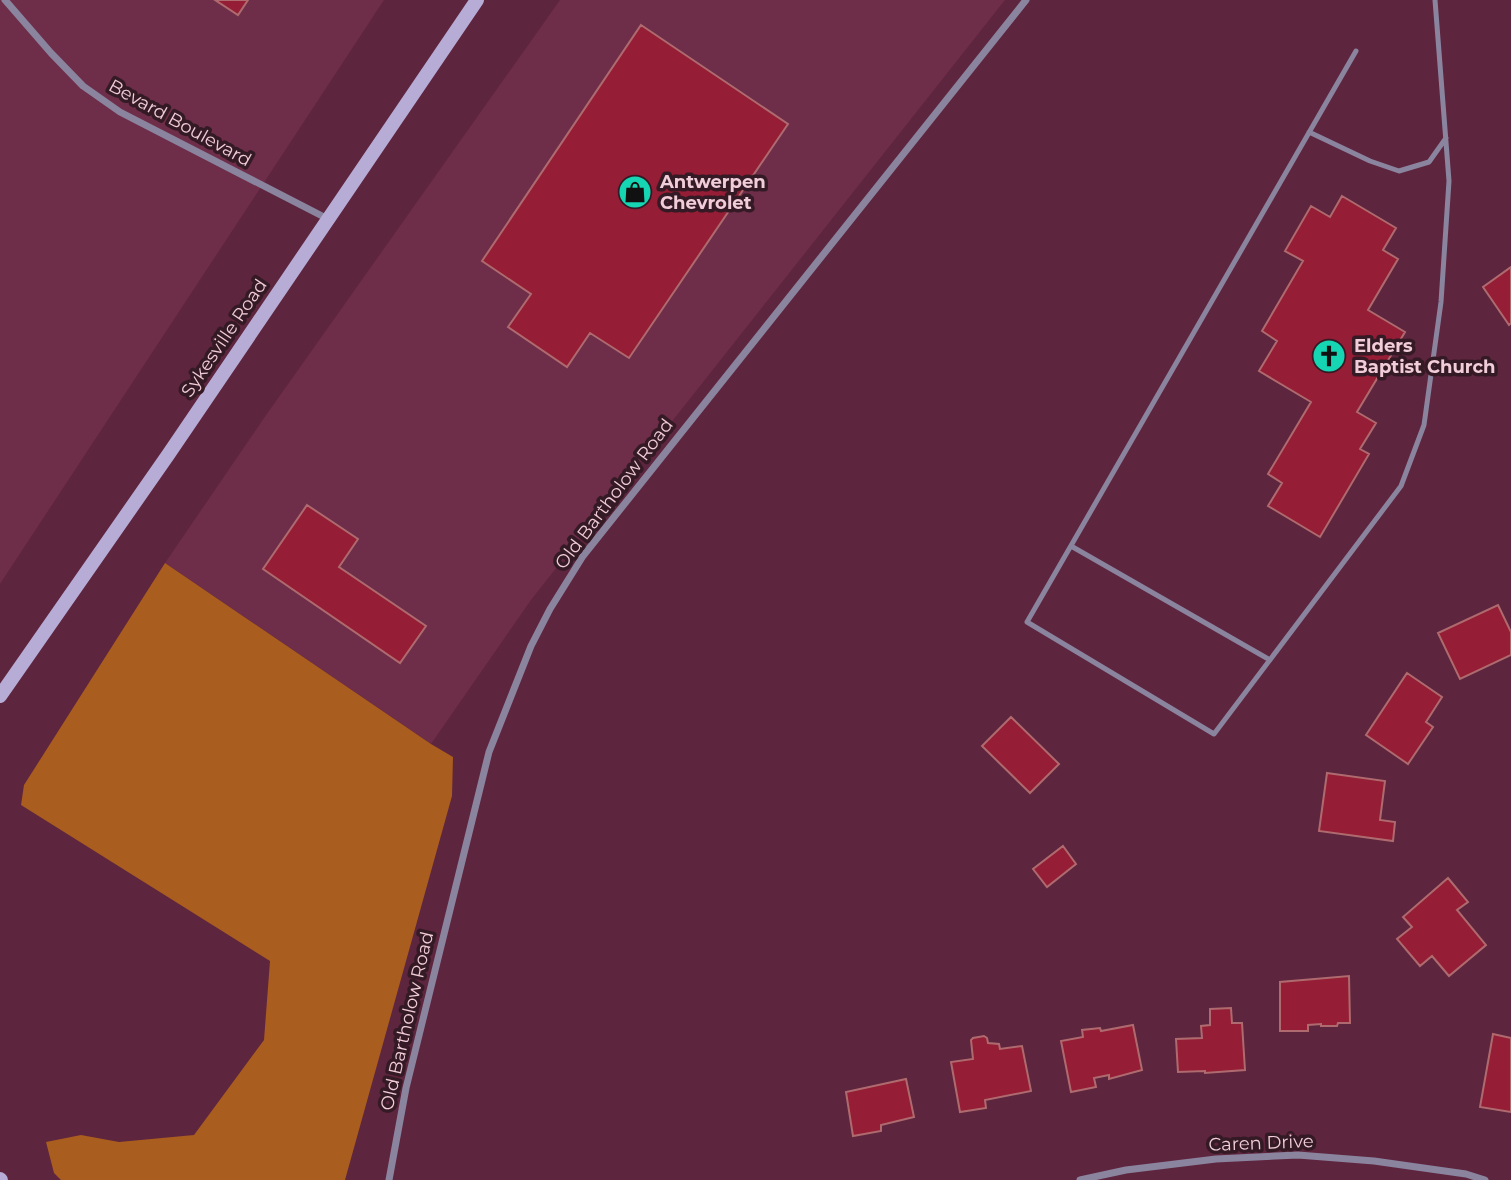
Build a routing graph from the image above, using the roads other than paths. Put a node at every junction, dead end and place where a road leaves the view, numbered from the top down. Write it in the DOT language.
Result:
graph roads {
  1 [pos="5,0"];
  2 [pos="477,0"];
  3 [pos="1026,0"];
  4 [pos="1435,0"];
  5 [pos="1356,51"];
  6 [pos="1309,132"];
  7 [pos="1446,138"];
  8 [pos="329,219"];
  9 [pos="1071,546"];
  10 [pos="1270,660"];
  11 [pos="0,696"];
  12 [pos="389,1180"];
  13 [pos="1080,1180"];
  14 [pos="1485,1180"];
  1 -- 8 [label="street, Bevard Boulevard"];
  2 -- 8 [label="main road, Sykesville Road"];
  3 -- 12 [label="street, Old Bartholow Road"];
  4 -- 7 [label="lane"];
  5 -- 6 [label="lane"];
  6 -- 7 [label="lane"];
  6 -- 9 [label="lane"];
  7 -- 10 [label="lane"];
  8 -- 11 [label="main road, Sykesville Road"];
  9 -- 10 [label="lane"];
  9 -- 10 [label="lane"];
  13 -- 14 [label="street, Caren Drive"];
}
